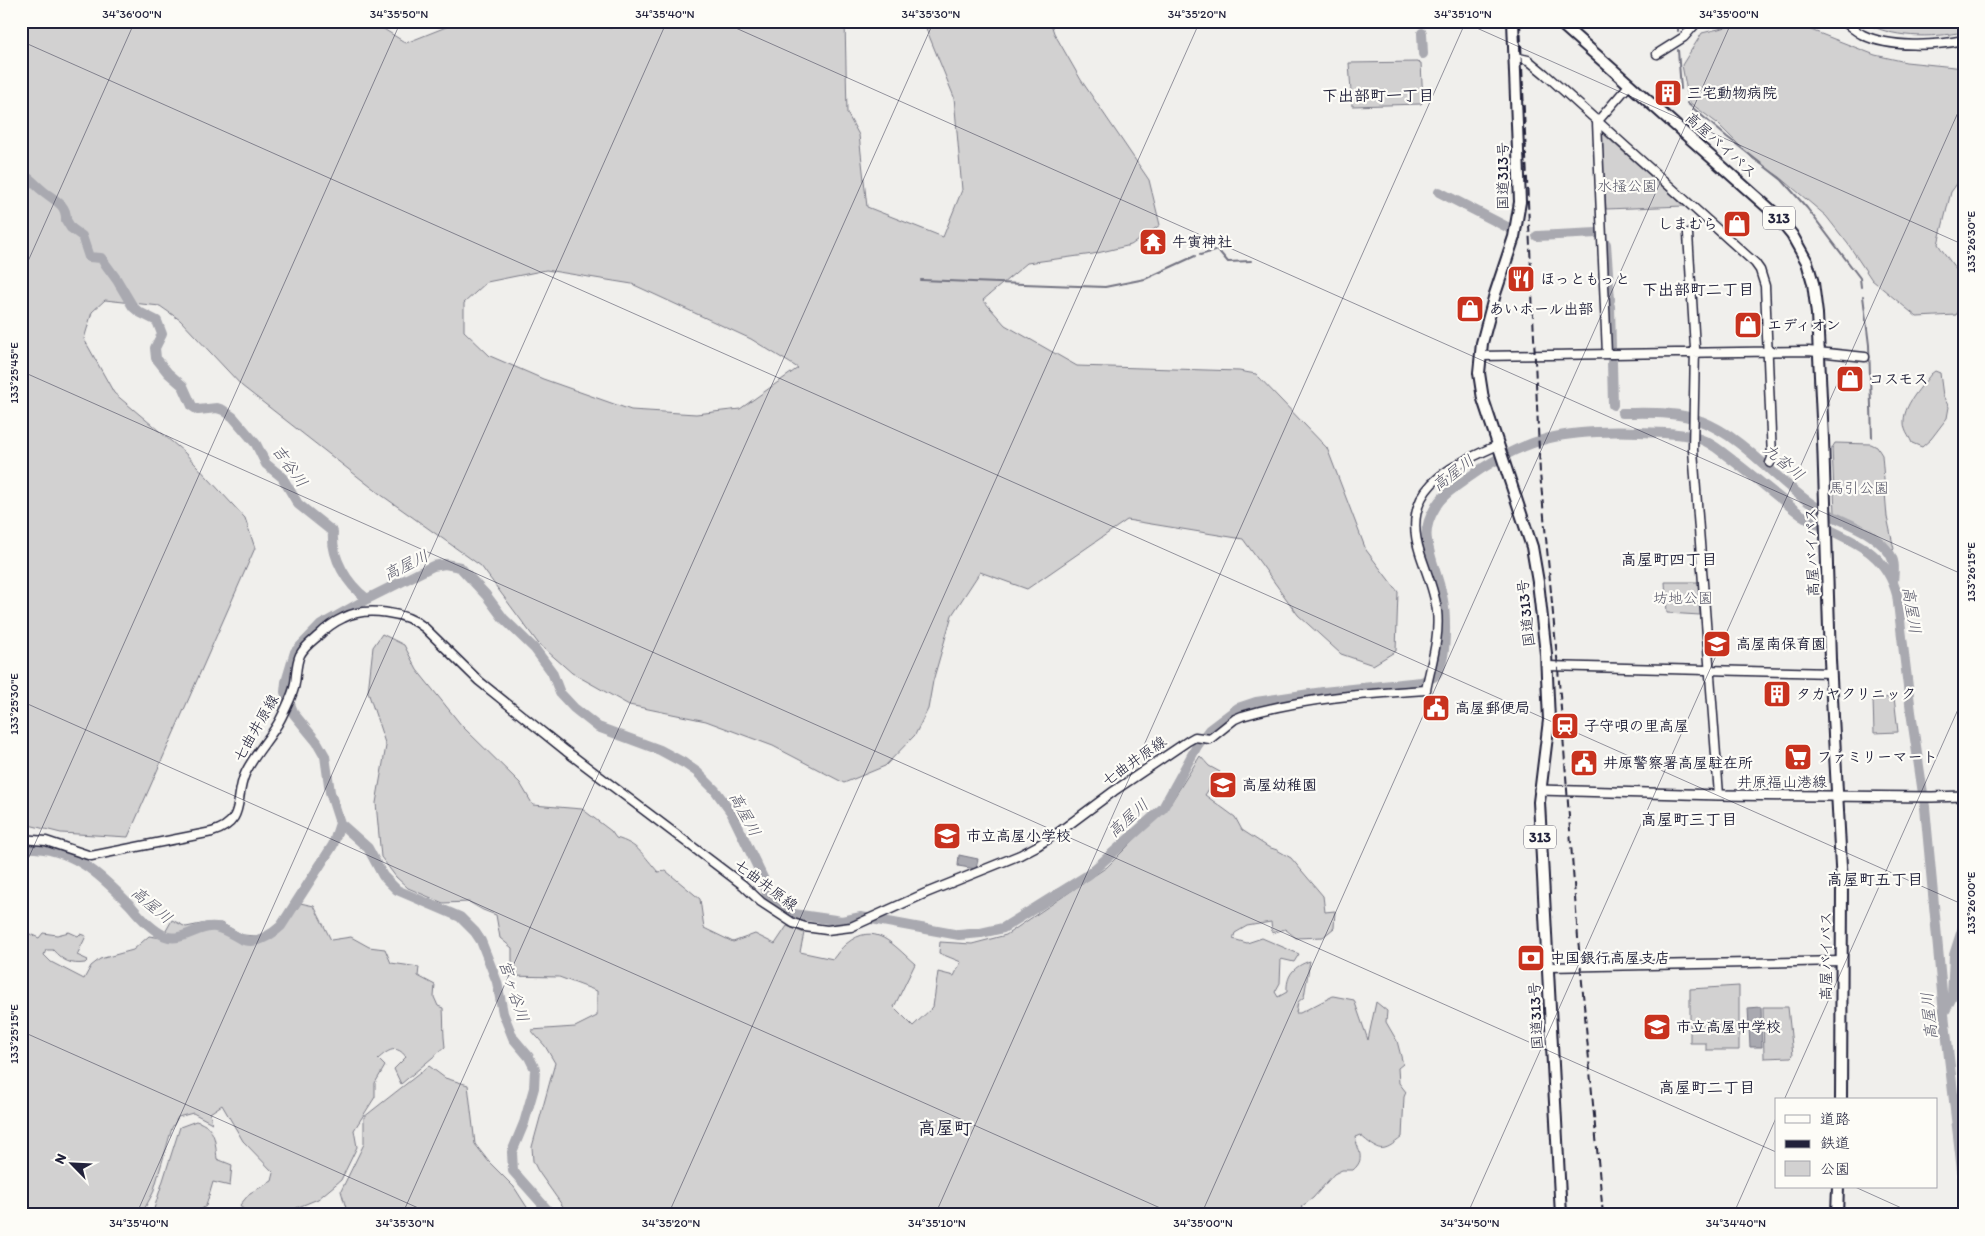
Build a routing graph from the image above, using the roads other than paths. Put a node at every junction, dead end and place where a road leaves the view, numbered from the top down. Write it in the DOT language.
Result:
graph roads {
  1 [pos="1513,21"];
  2 [pos="1558,21"];
  3 [pos="1698,21"];
  4 [pos="1843,21"];
  5 [pos="1964,40"];
  6 [pos="1657,54"];
  7 [pos="1515,57"];
  8 [pos="1630,84"];
  9 [pos="1597,122"];
  10 [pos="1688,234"];
  11 [pos="1767,352"];
  12 [pos="1819,352"];
  13 [pos="1695,353"];
  14 [pos="1607,354"];
  15 [pos="1480,356"];
  16 [pos="1865,357"];
  17 [pos="1498,446"];
  18 [pos="1770,462"];
  19 [pos="1547,666"];
  20 [pos="1710,671"];
  21 [pos="1831,673"];
  22 [pos="1540,790"];
  23 [pos="1719,795"];
  24 [pos="1838,796"];
  25 [pos="1964,796"];
  26 [pos="21,840"];
  27 [pos="1841,961"];
  28 [pos="1548,966"];
  29 [pos="1841,1098"];
  30 [pos="1838,1188"];
  31 [pos="1561,1215"];
  32 [pos="1837,1215"];
  1 -- 7 [label="highway, 国道313号 / 313"];
  2 -- 8 [label="highway, 高屋バイパス / 313"];
  3 -- 6 [label="street"];
  4 -- 5 [label="street"];
  7 -- 9 [label="street"];
  7 -- 15 [label="highway, 国道313号 / 313"];
  8 -- 9 [label="street"];
  8 -- 12 [label="highway, 高屋バイパス / 313"];
  9 -- 11 [label="street"];
  9 -- 14 [label="street"];
  10 -- 13 [label="street"];
  11 -- 12 [label="street"];
  11 -- 13 [label="street"];
  11 -- 18 [label="street"];
  12 -- 16 [label="street"];
  12 -- 21 [label="highway, 高屋バイパス / 313"];
  13 -- 14 [label="street"];
  13 -- 20 [label="street"];
  14 -- 15 [label="street"];
  15 -- 17 [label="highway, 国道313号 / 313"];
  17 -- 19 [label="highway, 国道313号 / 313"];
  17 -- 26 [label="street, 七曲井原線"];
  19 -- 20 [label="street"];
  19 -- 22 [label="highway, 国道313号 / 313"];
  20 -- 21 [label="street"];
  20 -- 23 [label="street"];
  21 -- 24 [label="highway, 高屋バイパス / 313"];
  22 -- 23 [label="main road, 井原福山港線"];
  22 -- 28 [label="highway, 国道313号 / 313"];
  23 -- 24 [label="main road, 井原福山港線"];
  24 -- 25 [label="main road, 井原福山港線"];
  24 -- 27 [label="highway, 高屋バイパス / 313"];
  27 -- 28 [label="street"];
  27 -- 29 [label="highway, 高屋バイパス / 313"];
  28 -- 31 [label="highway, 国道313号 / 313"];
  30 -- 32 [label="highway"];
}
